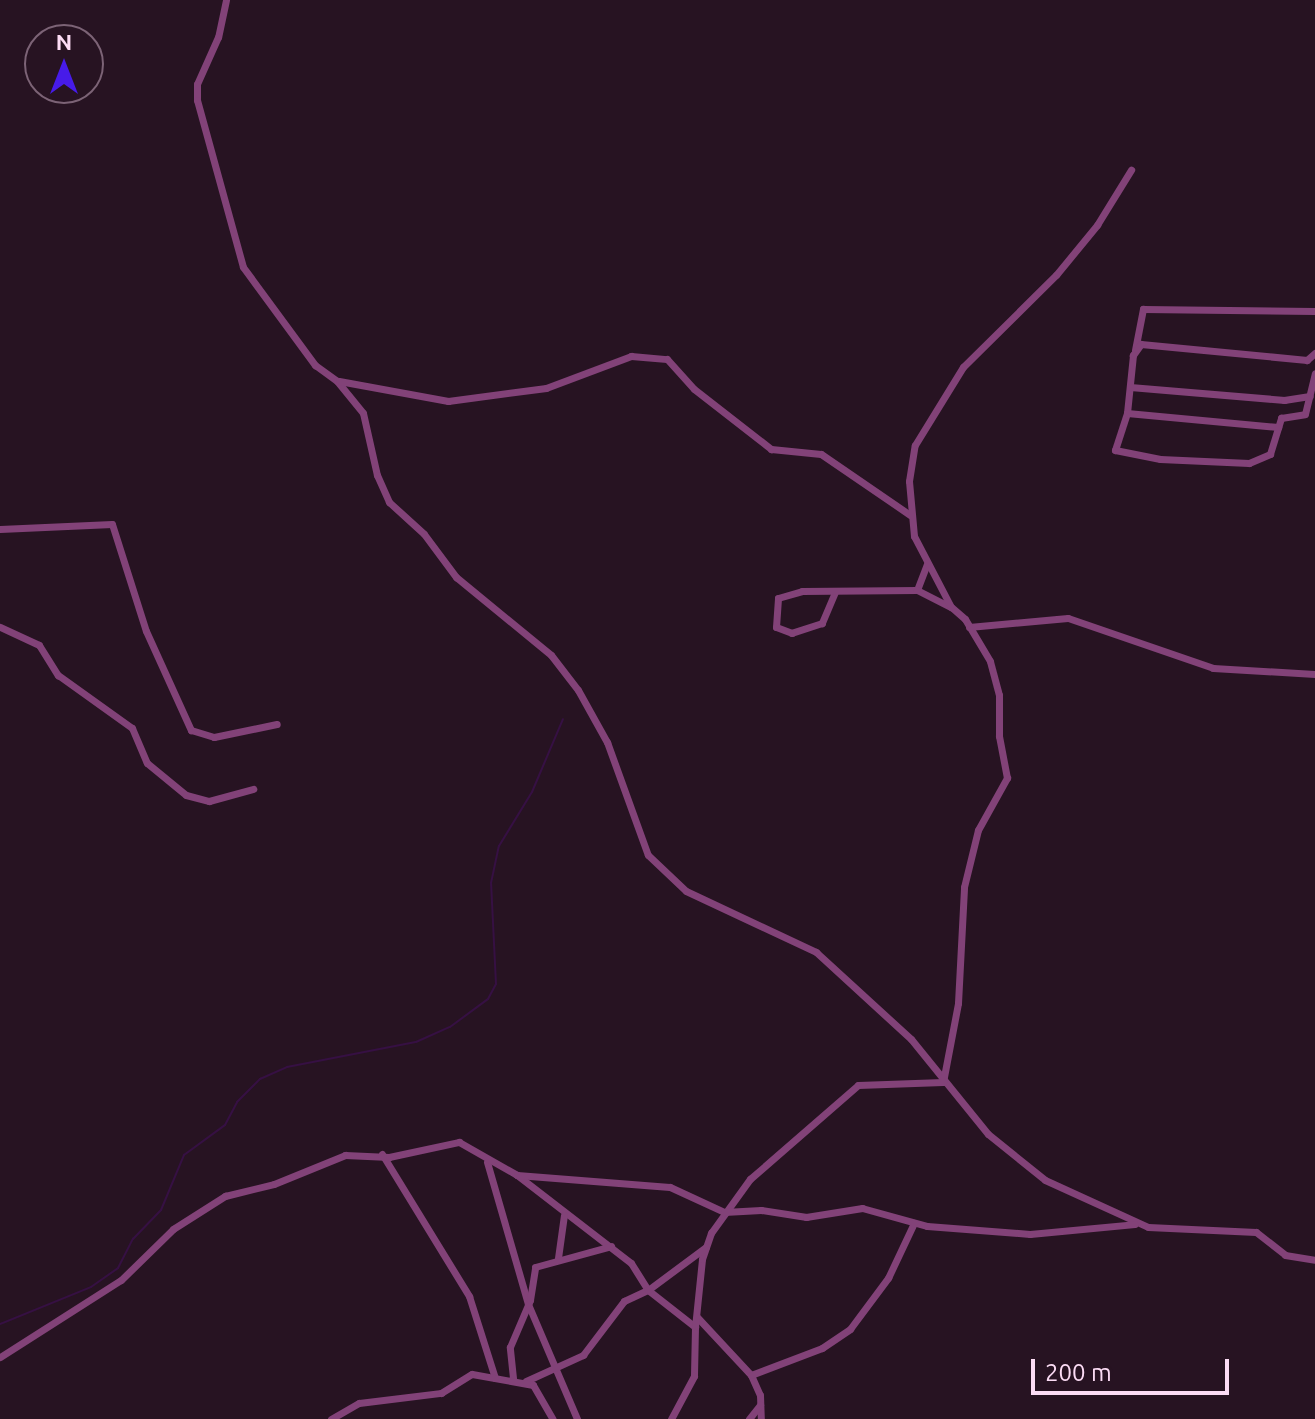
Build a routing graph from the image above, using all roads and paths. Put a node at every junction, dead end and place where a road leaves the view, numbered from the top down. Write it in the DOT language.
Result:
graph roads {
  1 [pos="226,0"];
  2 [pos="1131,170"];
  3 [pos="1315,311"];
  4 [pos="1135,352"];
  5 [pos="1315,353"];
  6 [pos="1315,373"];
  7 [pos="337,381"];
  8 [pos="1130,387"];
  9 [pos="1310,396"];
  10 [pos="1127,413"];
  11 [pos="1278,427"];
  12 [pos="910,515"];
  13 [pos="0,529"];
  14 [pos="927,564"];
  15 [pos="917,590"];
  16 [pos="835,592"];
  17 [pos="951,607"];
  18 [pos="0,627"];
  19 [pos="969,627"];
  20 [pos="1315,674"];
  21 [pos="277,724"];
  22 [pos="253,789"];
  23 [pos="943,1082"];
  24 [pos="382,1154"];
  25 [pos="487,1162"];
  26 [pos="517,1175"];
  27 [pos="724,1212"];
  28 [pos="564,1215"];
  29 [pos="914,1223"];
  30 [pos="1137,1223"];
  31 [pos="611,1246"];
  32 [pos="708,1246"];
  33 [pos="558,1258"];
  34 [pos="1315,1260"];
  35 [pos="648,1290"];
  36 [pos="528,1304"];
  37 [pos="697,1317"];
  38 [pos="695,1327"];
  39 [pos="0,1357"];
  40 [pos="560,1369"];
  41 [pos="751,1375"];
  42 [pos="495,1378"];
  43 [pos="513,1378"];
  44 [pos="523,1381"];
  45 [pos="760,1404"];
  46 [pos="331,1419"];
  47 [pos="553,1419"];
  48 [pos="577,1419"];
  49 [pos="671,1419"];
  50 [pos="749,1419"];
  51 [pos="761,1419"];
  1 -- 7 [label="street"];
  2 -- 12 [label="street"];
  3 -- 4 [label="street"];
  4 -- 5 [label="street"];
  4 -- 8 [label="street"];
  6 -- 9 [label="street"];
  7 -- 12 [label="street"];
  7 -- 23 [label="street"];
  8 -- 9 [label="street"];
  8 -- 10 [label="street"];
  9 -- 11 [label="street"];
  10 -- 11 [label="street"];
  10 -- 11 [label="street"];
  12 -- 14 [label="street"];
  13 -- 21 [label="street"];
  14 -- 15 [label="street"];
  14 -- 17 [label="street"];
  15 -- 16 [label="street"];
  15 -- 17 [label="street"];
  16 -- 16 [label="street"];
  17 -- 19 [label="street"];
  18 -- 22 [label="street"];
  19 -- 20 [label="street"];
  19 -- 23 [label="street"];
  23 -- 27 [label="street"];
  23 -- 30 [label="street"];
  24 -- 25 [label="street"];
  24 -- 39 [label="street"];
  24 -- 42 [label="street"];
  25 -- 26 [label="street"];
  25 -- 36 [label="street"];
  26 -- 27 [label="street"];
  26 -- 28 [label="street"];
  27 -- 29 [label="street"];
  27 -- 32 [label="street"];
  28 -- 31 [label="street"];
  28 -- 33 [label="street"];
  29 -- 30 [label="street"];
  29 -- 41 [label="street"];
  30 -- 34 [label="street"];
  31 -- 33 [label="street"];
  31 -- 35 [label="street"];
  32 -- 35 [label="street"];
  32 -- 37 [label="street"];
  33 -- 36 [label="street"];
  35 -- 38 [label="street"];
  35 -- 40 [label="street"];
  36 -- 40 [label="street"];
  36 -- 43 [label="street"];
  37 -- 38 [label="street"];
  37 -- 41 [label="street"];
  38 -- 49 [label="street"];
  40 -- 44 [label="street"];
  40 -- 48 [label="street"];
  41 -- 45 [label="street"];
  42 -- 43 [label="street"];
  42 -- 46 [label="street"];
  43 -- 44 [label="street"];
  44 -- 47 [label="street"];
  45 -- 50 [label="street"];
  45 -- 51 [label="street"];
}
